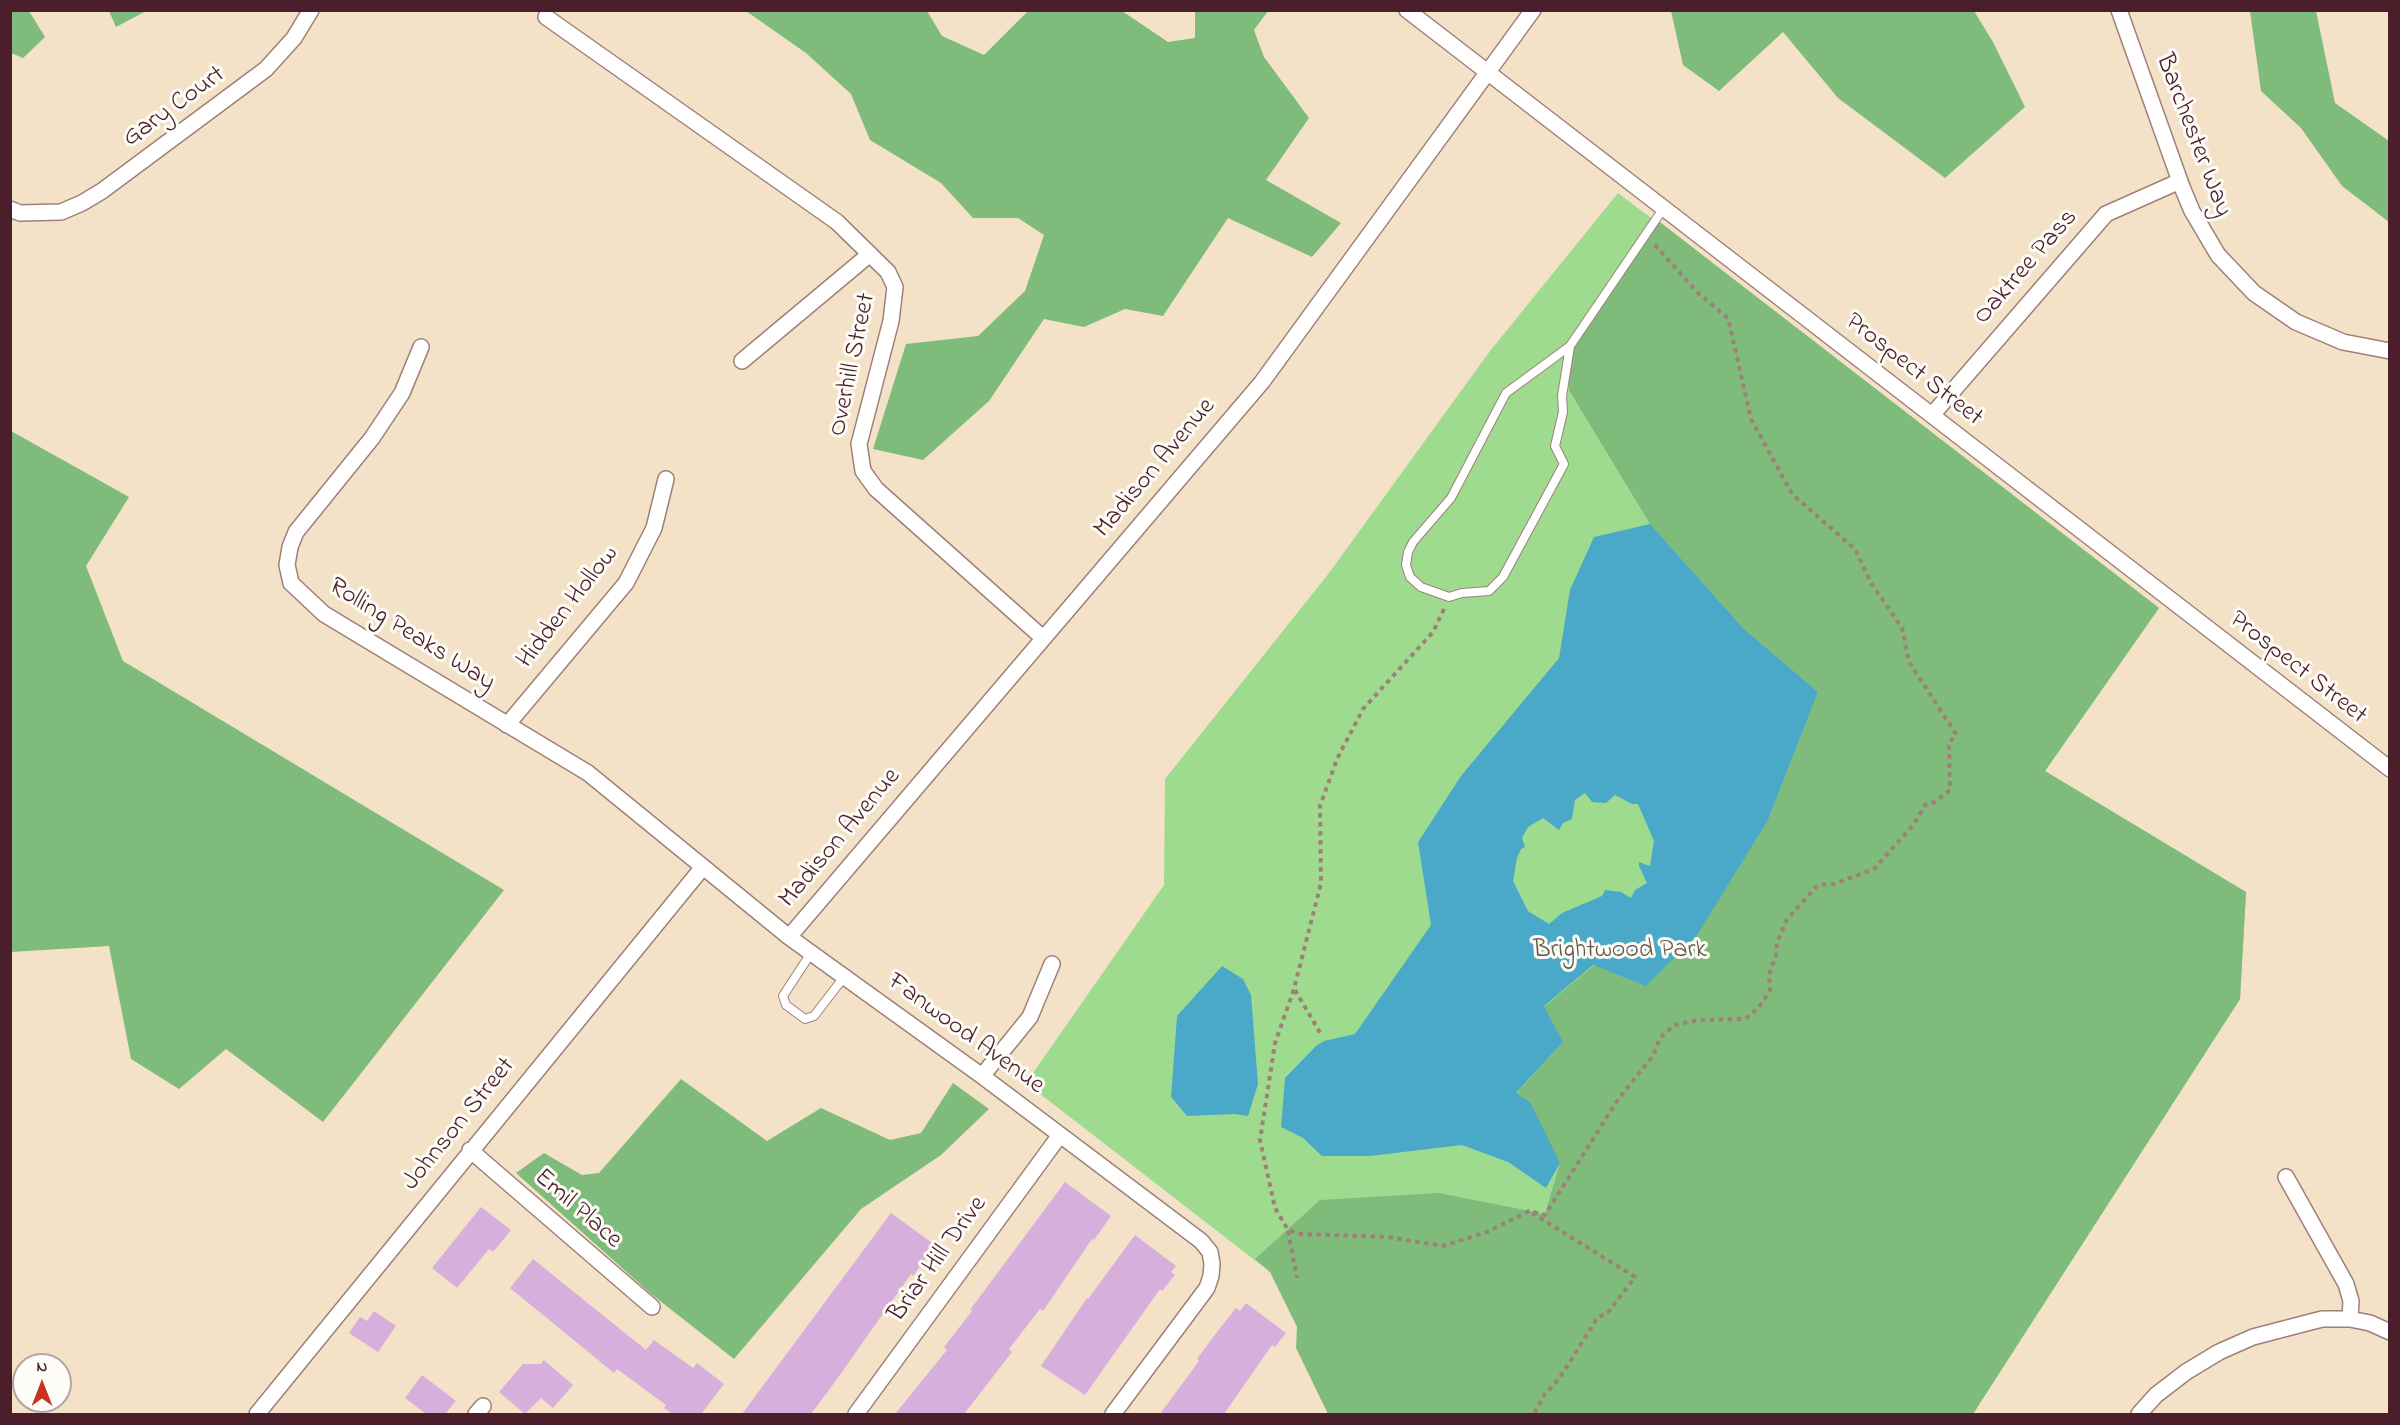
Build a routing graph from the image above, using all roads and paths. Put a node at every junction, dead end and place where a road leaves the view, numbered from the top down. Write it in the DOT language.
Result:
graph roads {
  1 [pos="311,10"];
  2 [pos="1407,10"];
  3 [pos="1533,10"];
  4 [pos="2119,10"];
  5 [pos="546,17"];
  6 [pos="1488,74"];
  7 [pos="2180,181"];
  8 [pos="10,209"];
  9 [pos="1663,209"];
  10 [pos="1645,235"];
  11 [pos="870,254"];
  12 [pos="1570,346"];
  13 [pos="421,347"];
  14 [pos="2390,351"];
  15 [pos="742,361"];
  16 [pos="1932,416"];
  17 [pos="666,479"];
  18 [pos="1449,597"];
  19 [pos="1043,638"];
  20 [pos="507,725"];
  21 [pos="2390,770"];
  22 [pos="703,867"];
  23 [pos="789,937"];
  24 [pos="811,953"];
  25 [pos="1052,964"];
  26 [pos="844,977"];
  27 [pos="1294,989"];
  28 [pos="1322,1036"];
  29 [pos="982,1076"];
  30 [pos="1060,1135"];
  31 [pos="470,1150"];
  32 [pos="2286,1177"];
  33 [pos="1529,1211"];
  34 [pos="1288,1230"];
  35 [pos="1297,1278"];
  36 [pos="652,1307"];
  37 [pos="2350,1319"];
  38 [pos="2390,1332"];
  39 [pos="257,1414"];
  40 [pos="856,1414"];
  41 [pos="1113,1414"];
  42 [pos="1534,1414"];
  43 [pos="2139,1414"];
  1 -- 8 [label="street, Gary Court"];
  2 -- 6 [label="street, Prospect Street"];
  3 -- 6 [label="street, Madison Avenue"];
  4 -- 7 [label="street, Barchester Way"];
  5 -- 11 [label="street, Overhill Street"];
  6 -- 9 [label="street, Prospect Street"];
  6 -- 19 [label="street, Madison Avenue"];
  7 -- 14 [label="street, Barchester Way"];
  7 -- 16 [label="street, Oaktree Pass"];
  9 -- 10 [label="lane"];
  9 -- 16 [label="street, Prospect Street"];
  10 -- 12 [label="lane"];
  10 -- 33 [label="path"];
  11 -- 15 [label="street"];
  11 -- 19 [label="street, Overhill Street"];
  12 -- 18 [label="lane"];
  12 -- 18 [label="lane"];
  13 -- 20 [label="street, Rolling Peaks Way"];
  16 -- 21 [label="street, Prospect Street"];
  17 -- 20 [label="street, Hidden Hollow"];
  18 -- 27 [label="path"];
  19 -- 23 [label="street, Madison Avenue"];
  20 -- 22 [label="street, Rolling Peaks Way"];
  22 -- 23 [label="street, Fanwood Avenue"];
  22 -- 31 [label="street, Johnson Street"];
  23 -- 24 [label="street, Fanwood Avenue"];
  24 -- 26 [label="street, Fanwood Avenue"];
  24 -- 26 [label="lane"];
  25 -- 29 [label="street"];
  26 -- 29 [label="street, Fanwood Avenue"];
  27 -- 28 [label="path"];
  27 -- 34 [label="path"];
  29 -- 30 [label="street, Fanwood Avenue"];
  30 -- 40 [label="street, Briar Hill Drive"];
  30 -- 41 [label="street, Fanwood Avenue"];
  31 -- 36 [label="street, Emil Place"];
  31 -- 39 [label="street, Johnson Street"];
  32 -- 37 [label="street"];
  33 -- 34 [label="path"];
  33 -- 42 [label="path"];
  34 -- 35 [label="path"];
  37 -- 38 [label="street"];
  37 -- 43 [label="street"];
}
